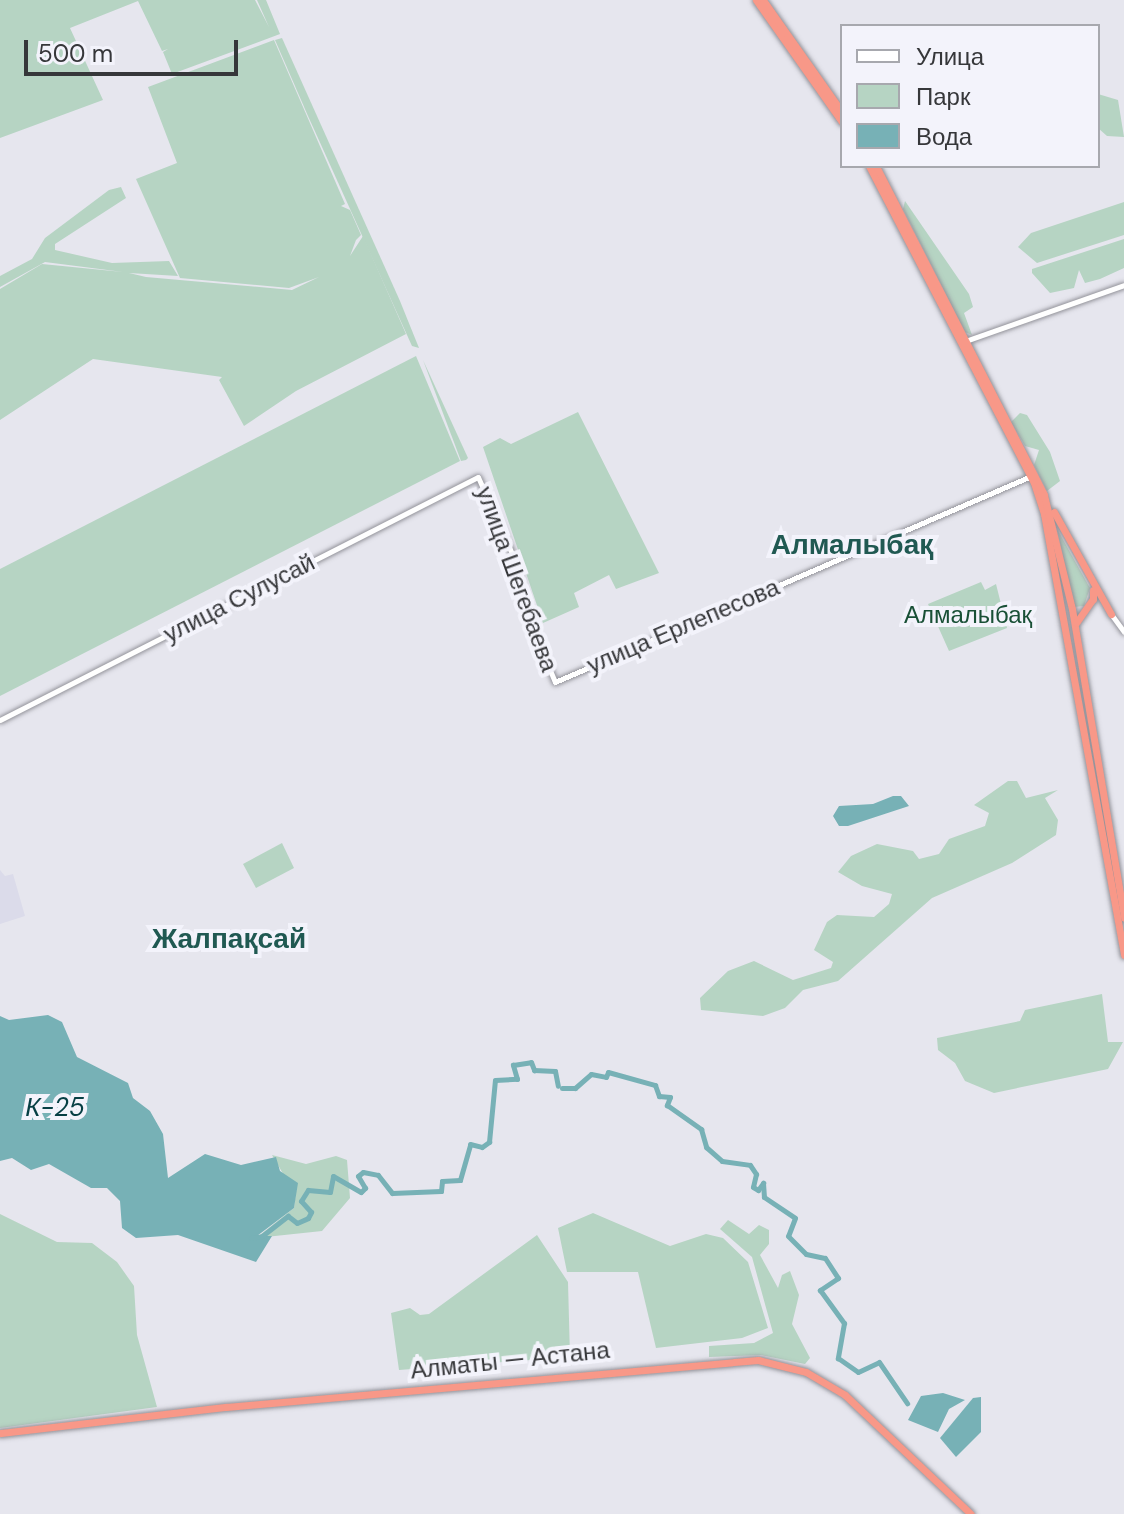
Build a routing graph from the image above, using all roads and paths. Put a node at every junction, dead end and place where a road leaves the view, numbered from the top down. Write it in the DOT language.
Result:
graph roads {
  1 [pos="756,0"];
  2 [pos="763,0"];
  3 [pos="840,112"];
  4 [pos="870,168"];
  5 [pos="877,168"];
  6 [pos="1124,285"];
  7 [pos="968,340"];
  8 [pos="1031,476"];
  9 [pos="478,477"];
  10 [pos="1040,482"];
  11 [pos="1091,586"];
  12 [pos="1063,599"];
  13 [pos="1085,608"];
  14 [pos="1072,609"];
  15 [pos="1111,614"];
  16 [pos="1124,632"];
  17 [pos="1076,637"];
  18 [pos="555,682"];
  19 [pos="0,720"];
  20 [pos="1124,918"];
  21 [pos="1124,955"];
  22 [pos="0,1433"];
  23 [pos="971,1514"];
  1 -- 3 [label="highway"];
  2 -- 3 [label="highway"];
  4 -- 8 [label="highway"];
  5 -- 7 [label="highway"];
  6 -- 7 [label="main road"];
  7 -- 10 [label="highway"];
  8 -- 12 [label="highway"];
  8 -- 18 [label="main road, улица Ерлепесова"];
  9 -- 18 [label="main road, улица Шегебаева"];
  9 -- 19 [label="main road, улица Сулусай"];
  10 -- 11 [label="highway"];
  10 -- 14 [label="highway"];
  11 -- 13 [label="highway"];
  11 -- 15 [label="highway"];
  12 -- 14 [label="highway"];
  12 -- 21 [label="highway"];
  13 -- 14 [label="highway"];
  13 -- 15 [label="highway"];
  13 -- 17 [label="highway"];
  14 -- 17 [label="highway"];
  15 -- 16 [label="main road"];
  17 -- 20 [label="highway"];
  22 -- 23 [label="highway, Алматы — Астана"];
}
